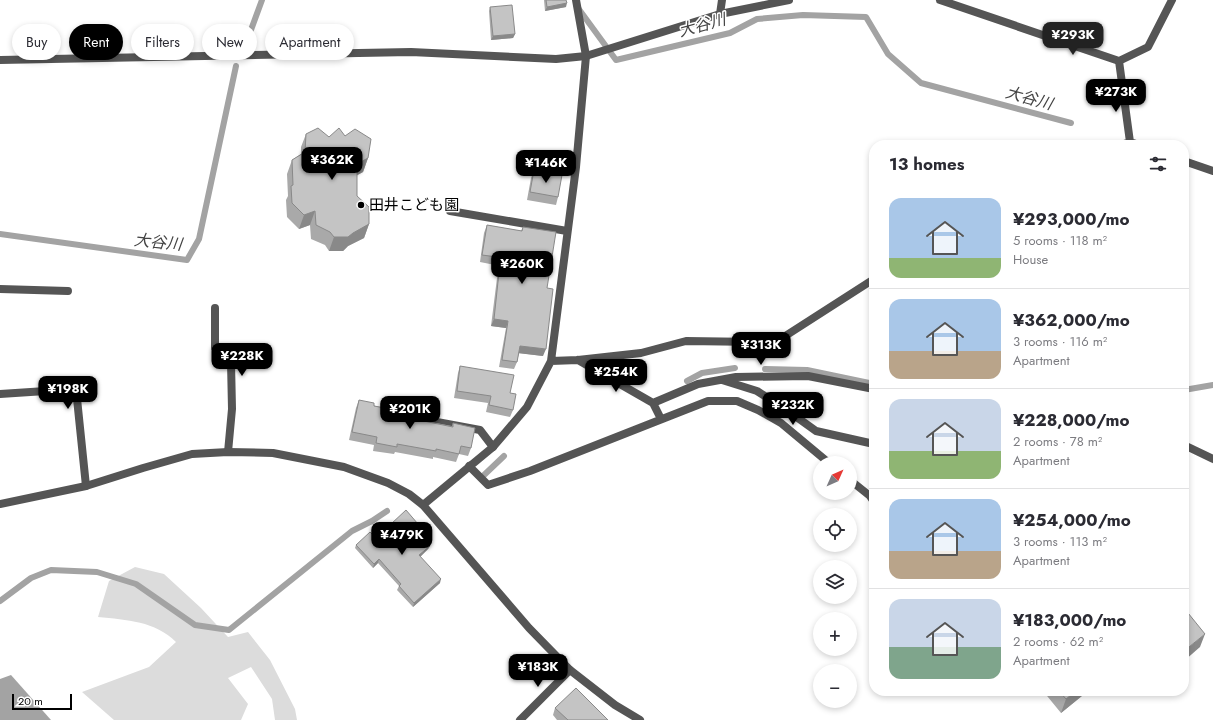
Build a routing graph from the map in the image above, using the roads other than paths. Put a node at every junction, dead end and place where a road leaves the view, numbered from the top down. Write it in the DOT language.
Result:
graph roads {
  1 [pos="576,0"];
  2 [pos="722,0"];
  3 [pos="788,0"];
  4 [pos="940,0"];
  5 [pos="1172,0"];
  6 [pos="720,14"];
  7 [pos="586,56"];
  8 [pos="0,60"];
  9 [pos="1119,61"];
  10 [pos="1130,140"];
  11 [pos="1189,163"];
  12 [pos="1213,171"];
  13 [pos="450,211"];
  14 [pos="567,231"];
  15 [pos="869,282"];
  16 [pos="0,289"];
  17 [pos="68,290"];
  18 [pos="215,308"];
  19 [pos="578,360"];
  20 [pos="551,361"];
  21 [pos="721,380"];
  22 [pos="869,388"];
  23 [pos="0,394"];
  24 [pos="653,403"];
  25 [pos="410,417"];
  26 [pos="661,419"];
  27 [pos="869,443"];
  28 [pos="493,446"];
  29 [pos="1189,447"];
  30 [pos="228,452"];
  31 [pos="821,456"];
  32 [pos="1213,459"];
  33 [pos="469,466"];
  34 [pos="86,486"];
  35 [pos="857,486"];
  36 [pos="869,495"];
  37 [pos="0,504"];
  38 [pos="423,505"];
  39 [pos="570,670"];
  40 [pos="520,720"];
  41 [pos="640,720"];
  1 -- 7 [label="street"];
  2 -- 6 [label="street"];
  3 -- 6 [label="street"];
  4 -- 9 [label="street"];
  5 -- 9 [label="street"];
  6 -- 7 [label="street"];
  7 -- 8 [label="street"];
  7 -- 14 [label="street"];
  9 -- 10 [label="street"];
  11 -- 12 [label="street"];
  13 -- 14 [label="street"];
  14 -- 20 [label="street"];
  15 -- 19 [label="street"];
  16 -- 17 [label="street"];
  18 -- 30 [label="street"];
  19 -- 20 [label="street"];
  19 -- 24 [label="street"];
  20 -- 28 [label="street"];
  21 -- 22 [label="street"];
  21 -- 24 [label="street"];
  21 -- 27 [label="street"];
  23 -- 34 [label="street"];
  24 -- 26 [label="street"];
  25 -- 28 [label="street"];
  26 -- 31 [label="street"];
  26 -- 33 [label="street"];
  28 -- 33 [label="street"];
  29 -- 32 [label="street"];
  30 -- 34 [label="street"];
  30 -- 38 [label="street"];
  33 -- 38 [label="street"];
  34 -- 37 [label="street"];
  35 -- 36 [label="street"];
  38 -- 39 [label="street"];
  39 -- 40 [label="street"];
  39 -- 41 [label="street"];
}
